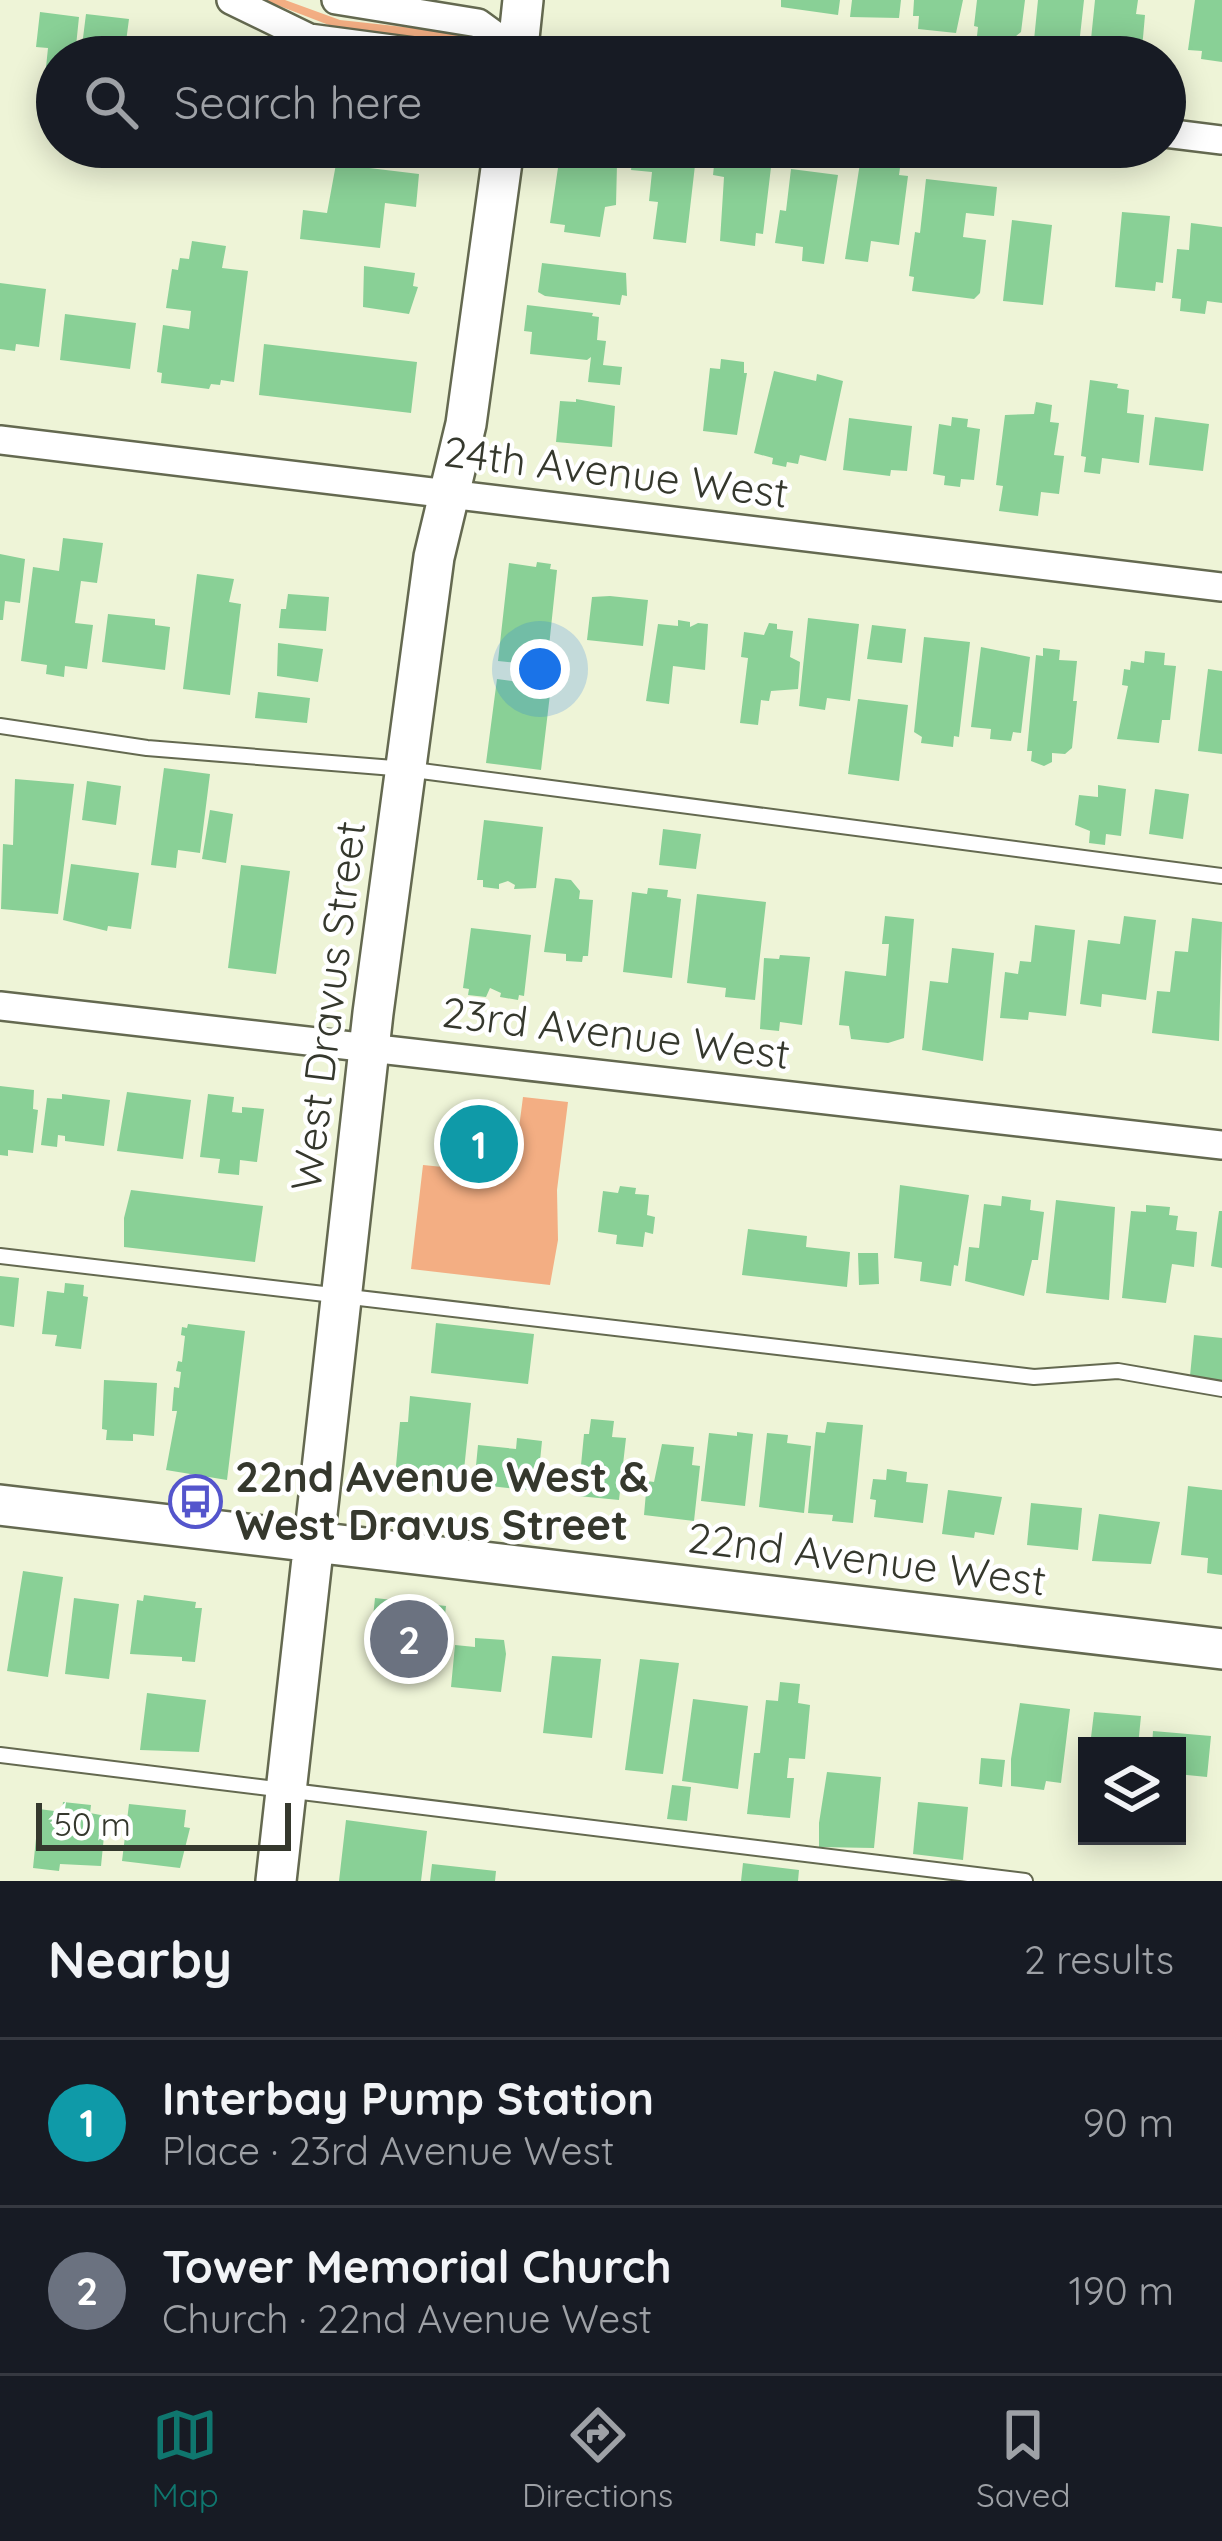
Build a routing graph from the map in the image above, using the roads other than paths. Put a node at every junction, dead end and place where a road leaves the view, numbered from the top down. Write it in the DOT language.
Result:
graph roads {
  1 [pos="231,0"];
  2 [pos="336,0"];
  3 [pos="523,0"];
  4 [pos="305,36"];
  5 [pos="491,36"];
  6 [pos="513,36"];
  7 [pos="1186,136"];
  8 [pos="1222,140"];
  9 [pos="501,168"];
  10 [pos="0,440"];
  11 [pos="448,494"];
  12 [pos="1222,587"];
  13 [pos="0,726"];
  14 [pos="406,769"];
  15 [pos="1222,876"];
  16 [pos="0,1006"];
  17 [pos="369,1047"];
  18 [pos="1222,1145"];
  19 [pos="0,1256"];
  20 [pos="342,1298"];
  21 [pos="1222,1389"];
  22 [pos="0,1504"];
  23 [pos="316,1541"];
  24 [pos="1222,1649"];
  25 [pos="0,1755"];
  26 [pos="288,1790"];
  27 [pos="277,1881"];
  28 [pos="1025,1881"];
  1 -- 4 [label="street"];
  2 -- 5 [label="street"];
  3 -- 6 [label="street"];
  7 -- 8 [label="street"];
  9 -- 11 [label="street, West Dravus Street"];
  10 -- 11 [label="street, 24th Avenue West"];
  11 -- 12 [label="street, 24th Avenue West"];
  11 -- 14 [label="street, West Dravus Street"];
  13 -- 14 [label="lane"];
  14 -- 15 [label="lane"];
  14 -- 17 [label="street, West Dravus Street"];
  16 -- 17 [label="street, 23rd Avenue West"];
  17 -- 18 [label="street, 23rd Avenue West"];
  17 -- 20 [label="street, West Dravus Street"];
  19 -- 20 [label="lane"];
  20 -- 21 [label="lane"];
  20 -- 23 [label="street, West Dravus Street"];
  22 -- 23 [label="street, 22nd Avenue West"];
  23 -- 24 [label="street, 22nd Avenue West"];
  23 -- 26 [label="street, West Dravus Street"];
  25 -- 26 [label="lane"];
  26 -- 27 [label="street, West Dravus Street"];
  26 -- 28 [label="lane"];
}
